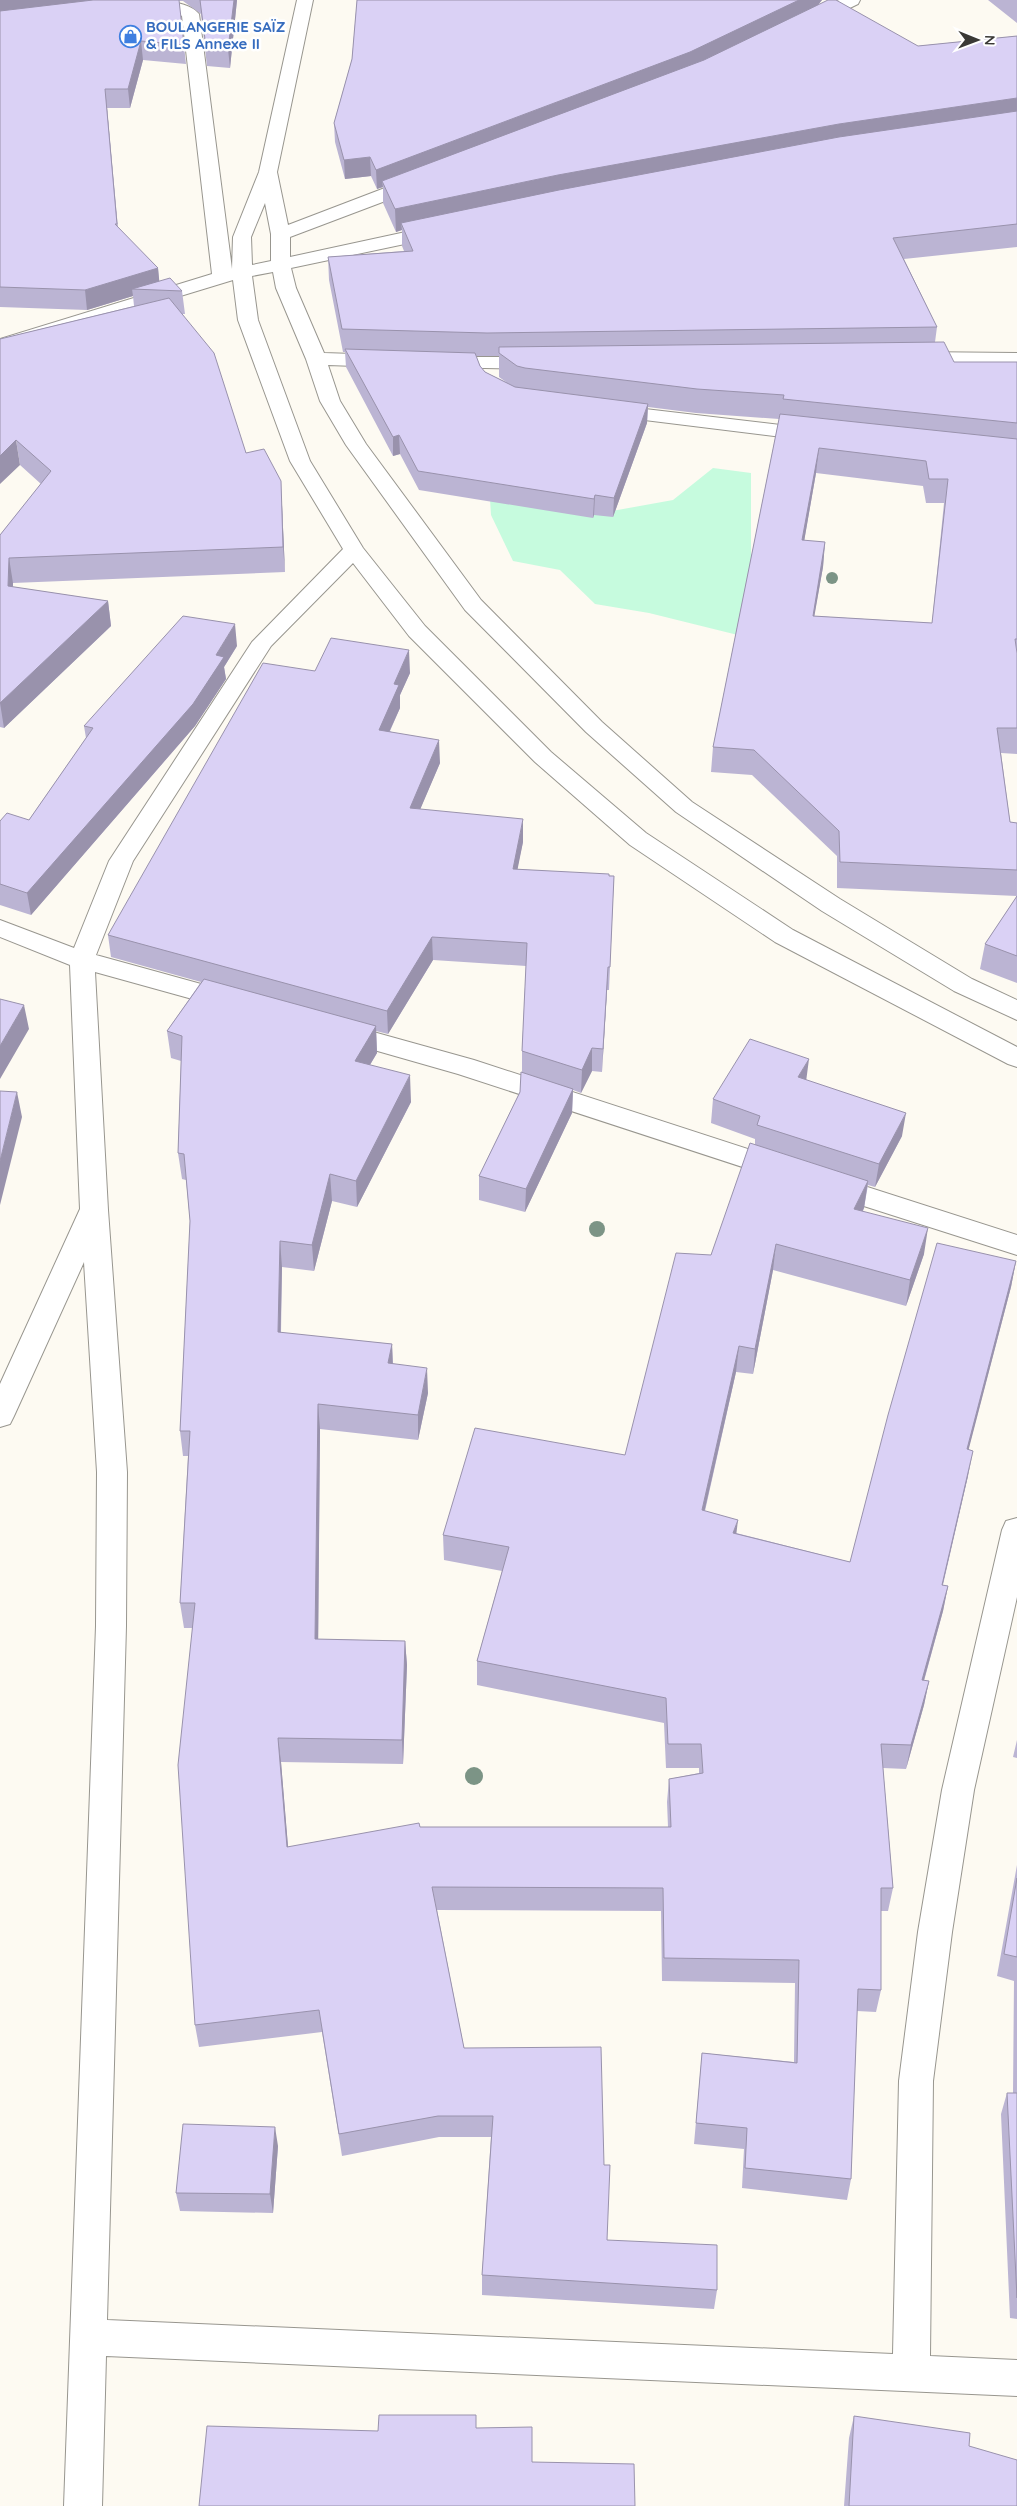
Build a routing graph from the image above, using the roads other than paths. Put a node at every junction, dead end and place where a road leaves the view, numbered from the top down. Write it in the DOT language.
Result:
graph roads {
  1 [pos="305,0"];
  2 [pos="852,0"];
  3 [pos="129,7"];
  4 [pos="792,30"];
  5 [pos="268,172"];
  6 [pos="437,174"];
  7 [pos="453,228"];
  8 [pos="280,234"];
  9 [pos="281,264"];
  10 [pos="232,275"];
  11 [pos="0,345"];
  12 [pos="901,358"];
  13 [pos="316,359"];
  14 [pos="1017,359"];
  15 [pos="556,363"];
  16 [pos="590,408"];
  17 [pos="837,438"];
  18 [pos="354,550"];
  19 [pos="0,928"];
  20 [pos="82,960"];
  21 [pos="255,1008"];
  22 [pos="1017,1011"];
  23 [pos="322,1026"];
  24 [pos="1017,1058"];
  25 [pos="94,1210"];
  26 [pos="1017,1245"];
  27 [pos="0,1416"];
  28 [pos="1017,1530"];
  29 [pos="88,2337"];
  30 [pos="911,2373"];
  31 [pos="1017,2378"];
  32 [pos="82,2506"];
  1 -- 5 [label="street"];
  2 -- 4 [label="street"];
  3 -- 10 [label="street"];
  5 -- 8 [label="street"];
  5 -- 10 [label="street"];
  6 -- 8 [label="street"];
  7 -- 9 [label="street"];
  8 -- 9 [label="street"];
  9 -- 10 [label="street"];
  9 -- 13 [label="street"];
  10 -- 11 [label="street"];
  10 -- 18 [label="street"];
  12 -- 14 [label="street"];
  13 -- 15 [label="street"];
  13 -- 22 [label="street"];
  16 -- 17 [label="street"];
  18 -- 20 [label="street"];
  18 -- 24 [label="street"];
  19 -- 20 [label="street"];
  20 -- 21 [label="street"];
  20 -- 25 [label="street"];
  23 -- 26 [label="street"];
  25 -- 27 [label="street"];
  25 -- 29 [label="street"];
  28 -- 30 [label="street"];
  29 -- 30 [label="street"];
  29 -- 32 [label="street"];
  30 -- 31 [label="street"];
}
